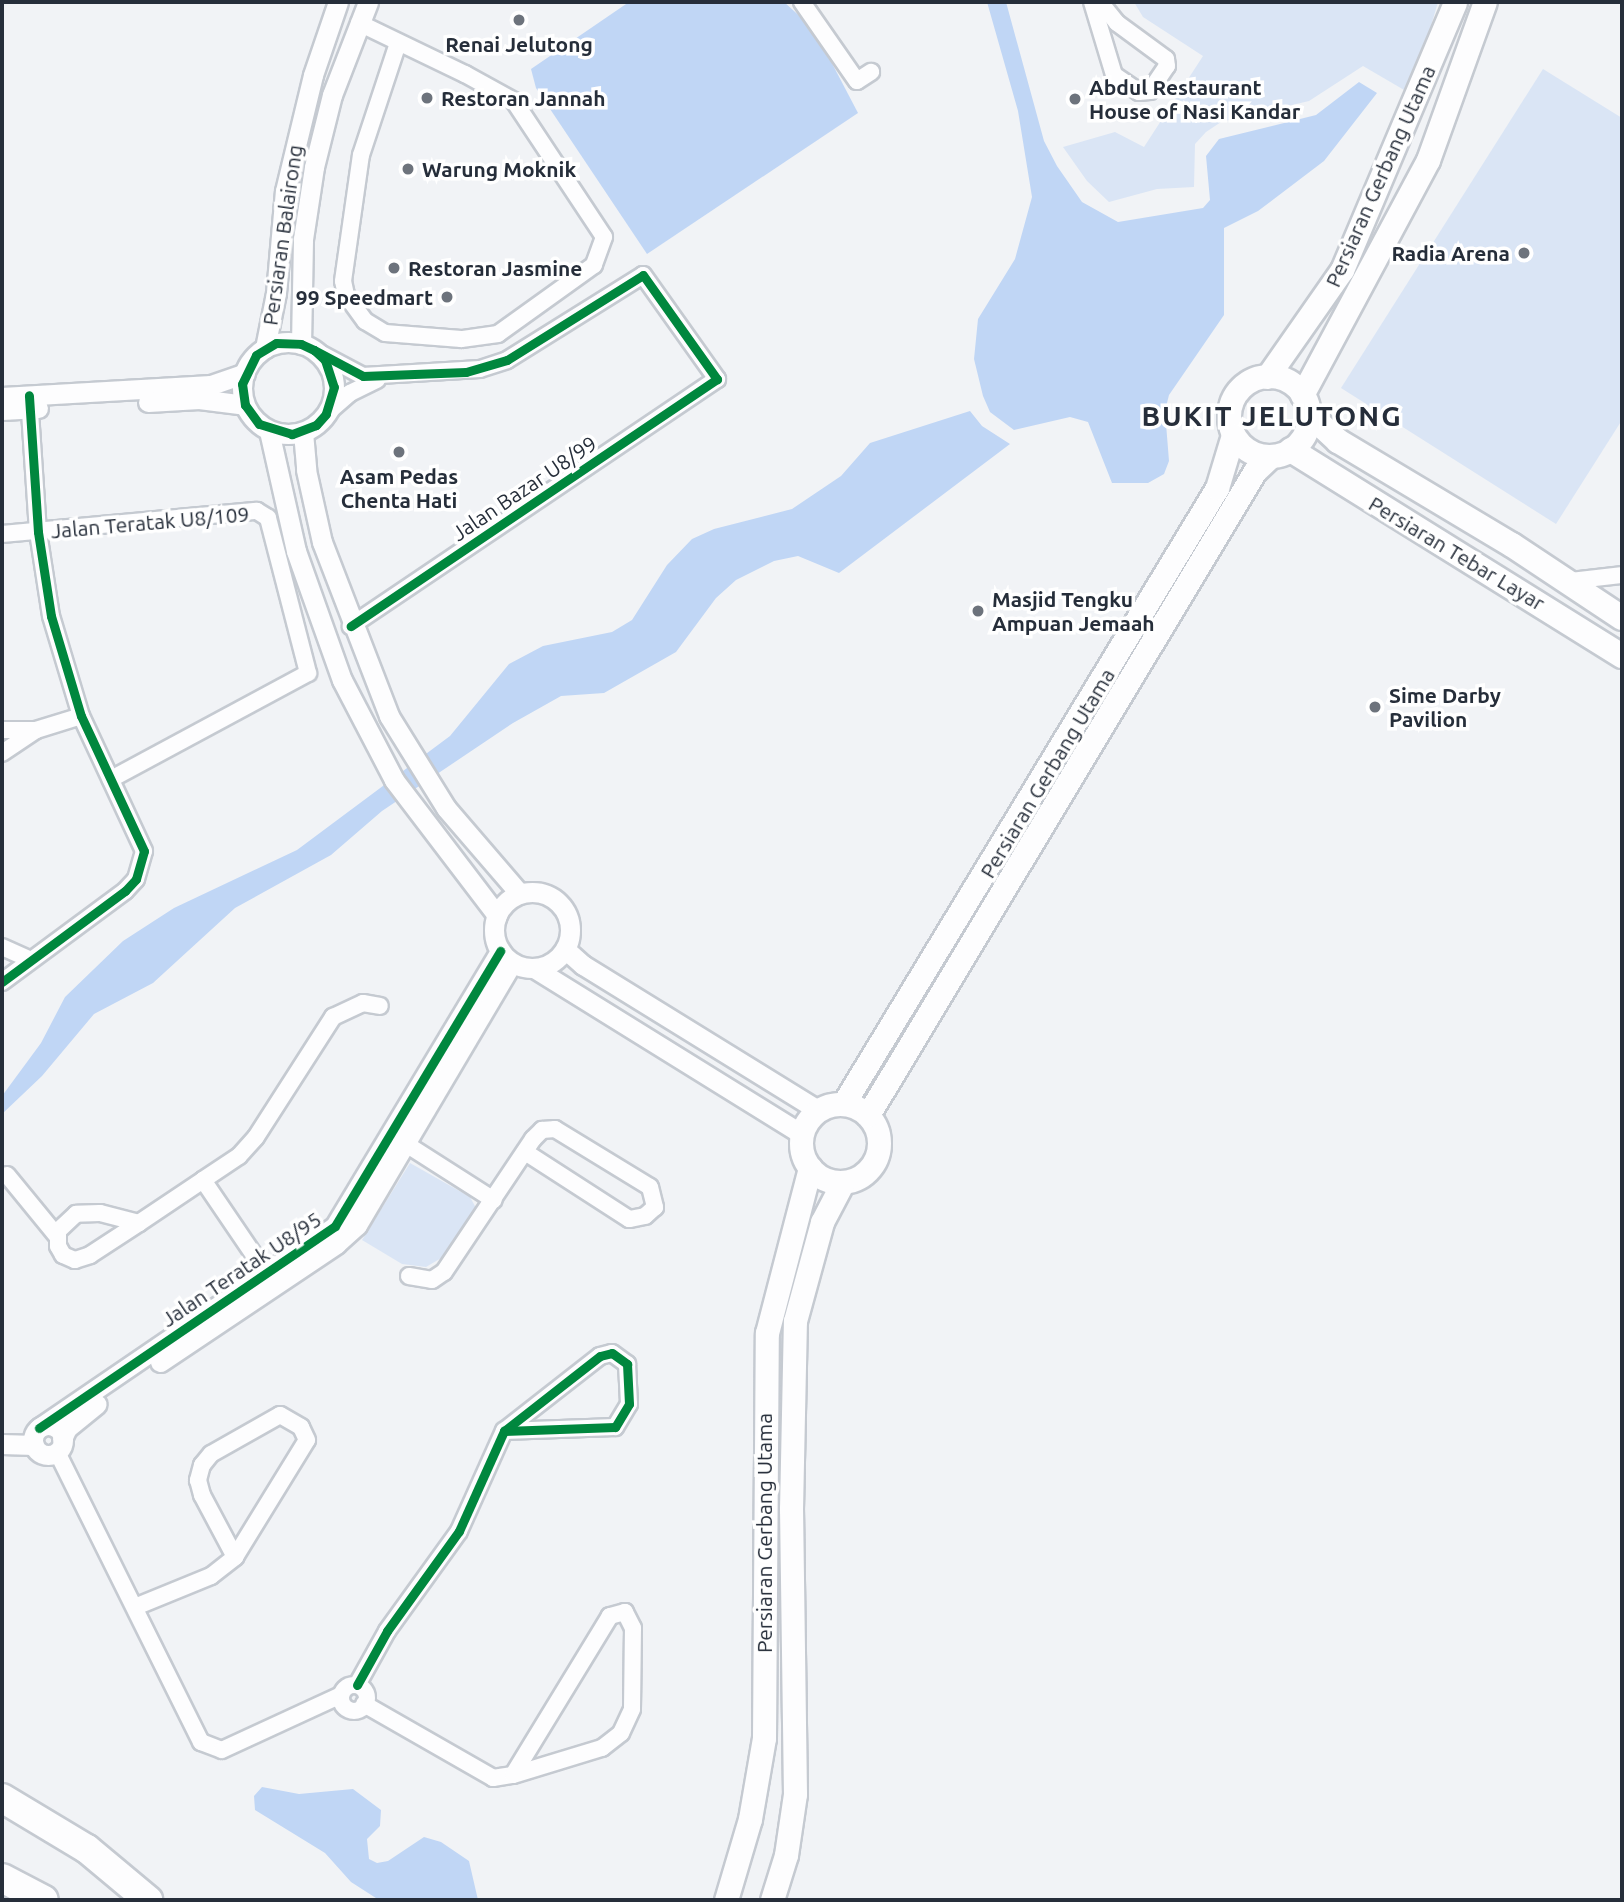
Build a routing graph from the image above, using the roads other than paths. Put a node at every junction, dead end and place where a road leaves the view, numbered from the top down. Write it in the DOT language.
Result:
graph roads {
  1 [pos="338,2"];
  2 [pos="368,2"];
  3 [pos="802,2"];
  4 [pos="1092,2"];
  5 [pos="1100,2"];
  6 [pos="1455,2"];
  7 [pos="1485,2"];
  8 [pos="359,23"];
  9 [pos="398,43"];
  10 [pos="871,72"];
  11 [pos="475,339"];
  12 [pos="308,347"];
  13 [pos="265,348"];
  14 [pos="480,369"];
  15 [pos="245,373"];
  16 [pos="1268,377"];
  17 [pos="386,378"];
  18 [pos="2,397"];
  19 [pos="30,402"];
  20 [pos="1305,404"];
  21 [pos="245,405"];
  22 [pos="2,410"];
  23 [pos="326,414"];
  24 [pos="269,431"];
  25 [pos="303,432"];
  26 [pos="1233,435"];
  27 [pos="1281,454"];
  28 [pos="38,532"];
  29 [pos="2,534"];
  30 [pos="1622,575"];
  31 [pos="1570,582"];
  32 [pos="1622,618"];
  33 [pos="351,626"];
  34 [pos="1622,656"];
  35 [pos="80,716"];
  36 [pos="2,730"];
  37 [pos="36,730"];
  38 [pos="2,753"];
  39 [pos="111,779"];
  40 [pos="520,894"];
  41 [pos="497,915"];
  42 [pos="2,947"];
  43 [pos="565,949"];
  44 [pos="506,957"];
  45 [pos="29,958"];
  46 [pos="534,968"];
  47 [pos="2,982"];
  48 [pos="380,1006"];
  49 [pos="844,1103"];
  50 [pos="818,1110"];
  51 [pos="868,1115"];
  52 [pos="802,1134"];
  53 [pos="405,1144"];
  54 [pos="525,1152"];
  55 [pos="810,1168"];
  56 [pos="7,1175"];
  57 [pos="203,1180"];
  58 [pos="843,1182"];
  59 [pos="494,1200"];
  60 [pos="139,1223"];
  61 [pos="57,1236"];
  62 [pos="410,1276"];
  63 [pos="270,1279"];
  64 [pos="504,1431"];
  65 [pos="37,1436"];
  66 [pos="2,1444"];
  67 [pos="60,1446"];
  68 [pos="235,1557"];
  69 [pos="135,1607"];
  70 [pos="357,1685"];
  71 [pos="341,1695"];
  72 [pos="364,1704"];
  73 [pos="513,1775"];
  74 [pos="2,1798"];
  75 [pos="2,1878"];
  76 [pos="44,1900"];
  77 [pos="148,1900"];
  78 [pos="726,1900"];
  79 [pos="772,1900"];
  1 -- 13 [label="street, Persiaran Balairong"];
  2 -- 8 [label="street, Persiaran Balairong"];
  3 -- 10 [label="street"];
  4 -- 5 [label="street"];
  6 -- 16 [label="main road, Persiaran Gerbang Utama"];
  7 -- 20 [label="main road, Persiaran Gerbang Utama"];
  8 -- 9 [label="street"];
  8 -- 12 [label="street, Persiaran Balairong"];
  9 -- 11 [label="street"];
  9 -- 11 [label="street"];
  11 -- 14 [label="street"];
  12 -- 13 [label="street"];
  12 -- 17 [label="street"];
  12 -- 23 [label="street"];
  13 -- 15 [label="street"];
  14 -- 17 [label="street"];
  14 -- 33 [label="street, Jalan Bazar U8/99"];
  15 -- 19 [label="street"];
  15 -- 21 [label="street"];
  16 -- 20 [label="main road"];
  16 -- 26 [label="main road, Persiaran Gerbang Utama"];
  17 -- 23 [label="street"];
  18 -- 19 [label="street"];
  19 -- 21 [label="street"];
  19 -- 22 [label="street"];
  19 -- 28 [label="street"];
  20 -- 27 [label="main road, Persiaran Gerbang Utama"];
  20 -- 31 [label="main road, Persiaran Tebar Layar"];
  21 -- 24 [label="street"];
  23 -- 25 [label="street"];
  24 -- 25 [label="street"];
  24 -- 41 [label="street"];
  25 -- 33 [label="street"];
  26 -- 27 [label="main road"];
  26 -- 49 [label="main road, Persiaran Gerbang Utama"];
  27 -- 34 [label="main road, Persiaran Tebar Layar"];
  27 -- 51 [label="main road, Persiaran Gerbang Utama"];
  28 -- 29 [label="street, Jalan Teratak U8/109"];
  28 -- 35 [label="street"];
  28 -- 39 [label="street, Jalan Teratak U8/109"];
  30 -- 31 [label="street"];
  31 -- 32 [label="main road, Persiaran Tebar Layar"];
  33 -- 40 [label="street"];
  35 -- 37 [label="street"];
  35 -- 39 [label="street"];
  36 -- 37 [label="street"];
  37 -- 38 [label="street"];
  39 -- 45 [label="street"];
  40 -- 41 [label="street"];
  40 -- 43 [label="street"];
  41 -- 44 [label="street"];
  42 -- 45 [label="street"];
  43 -- 46 [label="street"];
  43 -- 50 [label="street"];
  44 -- 46 [label="street"];
  44 -- 53 [label="street, Jalan Teratak U8/95"];
  44 -- 63 [label="street, Jalan Teratak U8/95"];
  45 -- 47 [label="street"];
  46 -- 52 [label="street"];
  48 -- 57 [label="street"];
  49 -- 50 [label="main road"];
  49 -- 51 [label="main road"];
  50 -- 52 [label="main road"];
  51 -- 58 [label="main road, Persiaran Gerbang Utama"];
  52 -- 55 [label="main road, Persiaran Gerbang Utama"];
  53 -- 59 [label="street"];
  53 -- 63 [label="street, Jalan Teratak U8/95"];
  54 -- 54 [label="street"];
  54 -- 59 [label="street"];
  55 -- 58 [label="main road"];
  55 -- 78 [label="main road, Persiaran Gerbang Utama"];
  56 -- 61 [label="street"];
  57 -- 60 [label="street"];
  57 -- 63 [label="street"];
  58 -- 79 [label="main road, Persiaran Gerbang Utama"];
  59 -- 62 [label="street"];
  60 -- 61 [label="street"];
  60 -- 61 [label="street"];
  63 -- 65 [label="street, Jalan Teratak U8/95"];
  63 -- 67 [label="street, Jalan Teratak U8/95"];
  64 -- 64 [label="street"];
  64 -- 70 [label="street"];
  65 -- 66 [label="street"];
  65 -- 67 [label="street"];
  67 -- 69 [label="street"];
  68 -- 68 [label="street"];
  68 -- 69 [label="street"];
  69 -- 71 [label="street"];
  70 -- 71 [label="street"];
  70 -- 72 [label="street"];
  71 -- 72 [label="street"];
  72 -- 73 [label="street"];
  73 -- 73 [label="street"];
  74 -- 77 [label="highway"];
  75 -- 76 [label="highway"];
}
